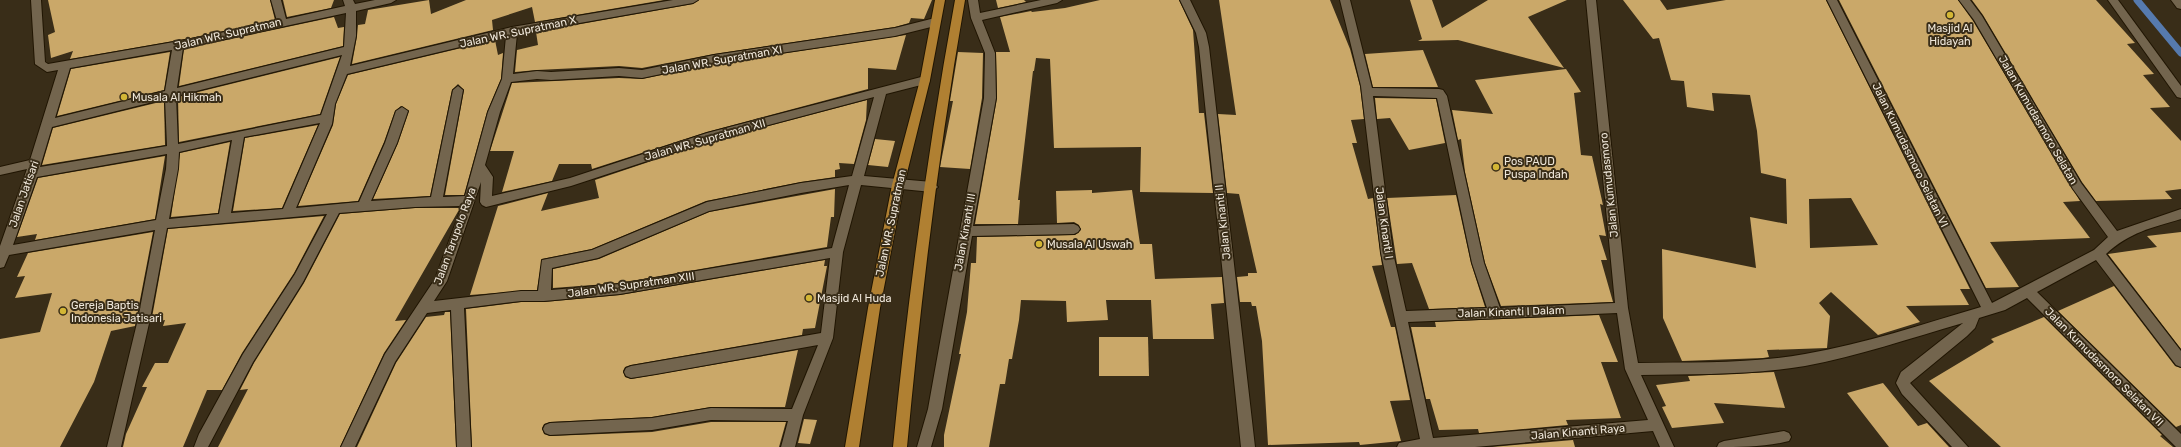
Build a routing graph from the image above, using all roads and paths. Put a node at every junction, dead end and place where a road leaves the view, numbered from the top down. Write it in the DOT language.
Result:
graph roads {
  1 [pos="36,0"];
  2 [pos="276,0"];
  3 [pos="391,0"];
  4 [pos="693,0"];
  5 [pos="940,0"];
  6 [pos="960,0"];
  7 [pos="973,0"];
  8 [pos="1057,0"];
  9 [pos="1185,0"];
  10 [pos="1345,0"];
  11 [pos="1590,0"];
  12 [pos="1832,0"];
  13 [pos="1964,0"];
  14 [pos="2113,0"];
  15 [pos="2176,0"];
  16 [pos="350,4"];
  17 [pos="2181,6"];
  18 [pos="976,18"];
  19 [pos="282,22"];
  20 [pos="935,22"];
  21 [pos="512,31"];
  22 [pos="178,46"];
  23 [pos="348,50"];
  24 [pos="65,66"];
  25 [pos="343,71"];
  26 [pos="507,79"];
  27 [pos="925,80"];
  28 [pos="458,90"];
  29 [pos="881,92"];
  30 [pos="1367,92"];
  31 [pos="2181,94"];
  32 [pos="170,95"];
  33 [pos="402,111"];
  34 [pos="326,118"];
  35 [pos="47,124"];
  36 [pos="239,134"];
  37 [pos="173,149"];
  38 [pos="479,165"];
  39 [pos="33,168"];
  40 [pos="0,171"];
  41 [pos="856,180"];
  42 [pos="898,186"];
  43 [pos="932,187"];
  44 [pos="470,201"];
  45 [pos="436,202"];
  46 [pos="363,206"];
  47 [pos="335,210"];
  48 [pos="288,212"];
  49 [pos="2181,214"];
  50 [pos="224,218"];
  51 [pos="162,224"];
  52 [pos="1074,229"];
  53 [pos="966,231"];
  54 [pos="2115,238"];
  55 [pos="5,251"];
  56 [pos="837,252"];
  57 [pos="2098,253"];
  58 [pos="0,263"];
  59 [pos="2028,291"];
  60 [pos="544,296"];
  61 [pos="457,304"];
  62 [pos="423,308"];
  63 [pos="1622,308"];
  64 [pos="1989,310"];
  65 [pos="1495,313"];
  66 [pos="1974,314"];
  67 [pos="1400,317"];
  68 [pos="827,338"];
  69 [pos="2181,362"];
  70 [pos="1632,369"];
  71 [pos="631,372"];
  72 [pos="796,415"];
  73 [pos="1656,425"];
  74 [pos="550,429"];
  75 [pos="1784,438"];
  76 [pos="2181,443"];
  77 [pos="1428,446"];
  78 [pos="114,447"];
  79 [pos="201,447"];
  80 [pos="348,447"];
  81 [pos="464,447"];
  82 [pos="788,447"];
  83 [pos="852,447"];
  84 [pos="900,447"];
  85 [pos="924,447"];
  86 [pos="1248,447"];
  87 [pos="1404,447"];
  88 [pos="1667,447"];
  89 [pos="1724,447"];
  90 [pos="1961,447"];
  1 -- 24 [label="street"];
  2 -- 19 [label="street"];
  3 -- 16 [label="street, Jalan WR. Supratman"];
  4 -- 21 [label="street, Jalan WR. Supratman X"];
  5 -- 20 [label="main road, Jalan WR. Supratman"];
  6 -- 43 [label="main road"];
  7 -- 18 [label="street, Jalan Kinanti III"];
  8 -- 18 [label="street"];
  9 -- 86 [label="street, Jalan Kinanti II"];
  10 -- 30 [label="street, Jalan Kinanti I"];
  11 -- 63 [label="street, Jalan Kumudasmoro"];
  12 -- 64 [label="street, Jalan Kumudasmoro Selatan VI"];
  13 -- 54 [label="street, Jalan Kumudasmoro Selatan"];
  14 -- 31 [label="street"];
  15 -- 17 [label="street"];
  16 -- 19 [label="street, Jalan WR. Supratman"];
  16 -- 23 [label="street"];
  18 -- 53 [label="street, Jalan Kinanti III"];
  19 -- 22 [label="street, Jalan WR. Supratman"];
  20 -- 26 [label="street, Jalan WR. Supratman XI"];
  20 -- 27 [label="main road, Jalan WR. Supratman"];
  21 -- 25 [label="street, Jalan WR. Supratman X"];
  21 -- 26 [label="street, Jalan Tarupolo Raya"];
  22 -- 24 [label="street, Jalan WR. Supratman"];
  22 -- 32 [label="street"];
  23 -- 25 [label="street"];
  23 -- 32 [label="street"];
  24 -- 35 [label="street, Jalan Jatisari"];
  25 -- 34 [label="street"];
  26 -- 38 [label="street, Jalan Tarupolo Raya"];
  27 -- 29 [label="street, Jalan WR. Supratman XII"];
  27 -- 42 [label="main road, Jalan WR. Supratman"];
  28 -- 45 [label="street"];
  29 -- 38 [label="street, Jalan WR. Supratman XII"];
  29 -- 41 [label="street"];
  30 -- 65 [label="street"];
  30 -- 67 [label="street, Jalan Kinanti I"];
  32 -- 35 [label="street"];
  32 -- 37 [label="street"];
  33 -- 46 [label="street"];
  34 -- 36 [label="street"];
  34 -- 48 [label="street"];
  35 -- 39 [label="street, Jalan Jatisari"];
  36 -- 37 [label="street"];
  36 -- 50 [label="street"];
  37 -- 39 [label="street"];
  37 -- 51 [label="street"];
  38 -- 44 [label="street, Jalan Tarupolo Raya"];
  39 -- 40 [label="street"];
  39 -- 55 [label="street, Jalan Jatisari"];
  41 -- 42 [label="street"];
  41 -- 56 [label="street"];
  41 -- 60 [label="street"];
  42 -- 43 [label="street"];
  42 -- 83 [label="main road, Jalan WR. Supratman"];
  43 -- 84 [label="main road"];
  44 -- 45 [label="street"];
  44 -- 62 [label="street, Jalan Tarupolo Raya"];
  45 -- 46 [label="street"];
  46 -- 47 [label="street"];
  47 -- 48 [label="street"];
  47 -- 79 [label="street"];
  48 -- 50 [label="street"];
  49 -- 54 [label="street"];
  50 -- 51 [label="street"];
  51 -- 55 [label="street"];
  51 -- 78 [label="street"];
  52 -- 53 [label="street"];
  53 -- 85 [label="street, Jalan Kinanti III"];
  54 -- 57 [label="street"];
  55 -- 58 [label="street, Jalan Jatisari"];
  56 -- 60 [label="street, Jalan WR. Supratman XIII"];
  56 -- 68 [label="street"];
  57 -- 59 [label="street"];
  57 -- 69 [label="street"];
  59 -- 64 [label="street"];
  59 -- 76 [label="street, Jalan Kumudasmoro Selatan VII"];
  60 -- 61 [label="street, Jalan WR. Supratman XIII"];
  61 -- 62 [label="street, Jalan WR. Supratman XIII"];
  61 -- 81 [label="street"];
  62 -- 80 [label="street, Jalan Tarupolo Raya"];
  63 -- 65 [label="street, Jalan Kinanti I Dalam"];
  63 -- 70 [label="street, Jalan Kumudasmoro"];
  64 -- 66 [label="street"];
  65 -- 67 [label="street, Jalan Kinanti I Dalam"];
  66 -- 70 [label="street"];
  66 -- 90 [label="street"];
  67 -- 77 [label="street, Jalan Kinanti I"];
  68 -- 71 [label="street"];
  68 -- 72 [label="street"];
  70 -- 73 [label="street, Jalan Kumudasmoro"];
  72 -- 74 [label="street"];
  72 -- 82 [label="street"];
  73 -- 77 [label="street, Jalan Kinanti Raya"];
  73 -- 88 [label="street, Jalan Kumudasmoro"];
  75 -- 89 [label="street"];
  77 -- 87 [label="street, Jalan Kinanti Raya"];
}
